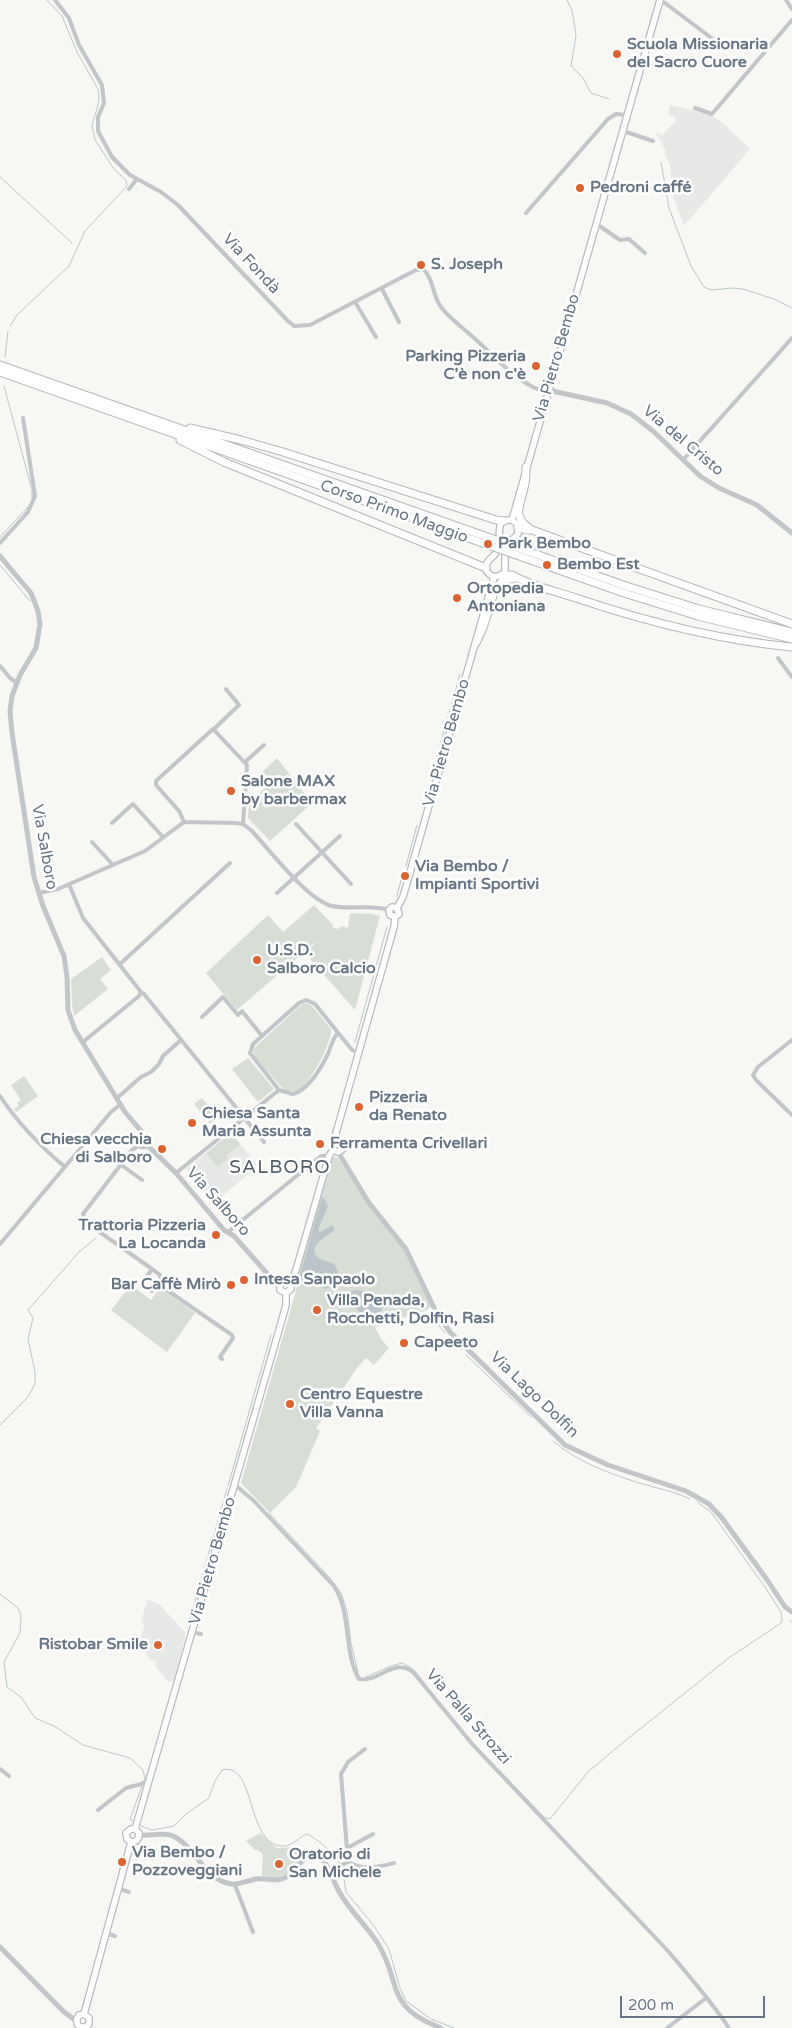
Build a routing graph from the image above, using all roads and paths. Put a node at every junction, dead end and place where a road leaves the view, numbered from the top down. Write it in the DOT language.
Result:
graph roads {
  1 [pos="55,0"];
  2 [pos="786,0"];
  3 [pos="660,1"];
  4 [pos="792,9"];
  5 [pos="792,20"];
  6 [pos="718,43"];
  7 [pos="695,108"];
  8 [pos="627,115"];
  9 [pos="623,131"];
  10 [pos="653,141"];
  11 [pos="137,180"];
  12 [pos="129,189"];
  13 [pos="526,213"];
  14 [pos="596,225"];
  15 [pos="645,253"];
  16 [pos="382,289"];
  17 [pos="355,302"];
  18 [pos="400,322"];
  19 [pos="376,337"];
  20 [pos="792,338"];
  21 [pos="0,365"];
  22 [pos="0,372"];
  23 [pos="548,391"];
  24 [pos="137,417"];
  25 [pos="23,418"];
  26 [pos="683,460"];
  27 [pos="526,467"];
  28 [pos="508,520"];
  29 [pos="518,527"];
  30 [pos="532,530"];
  31 [pos="792,533"];
  32 [pos="0,543"];
  33 [pos="0,556"];
  34 [pos="486,568"];
  35 [pos="502,575"];
  36 [pos="494,576"];
  37 [pos="517,578"];
  38 [pos="625,589"];
  39 [pos="792,624"];
  40 [pos="792,632"];
  41 [pos="792,639"];
  42 [pos="476,643"];
  43 [pos="792,647"];
  44 [pos="778,658"];
  45 [pos="0,666"];
  46 [pos="792,677"];
  47 [pos="16,683"];
  48 [pos="226,689"];
  49 [pos="214,729"];
  50 [pos="264,745"];
  51 [pos="245,762"];
  52 [pos="184,822"];
  53 [pos="112,824"];
  54 [pos="243,824"];
  55 [pos="296,824"];
  56 [pos="340,836"];
  57 [pos="163,837"];
  58 [pos="92,842"];
  59 [pos="322,852"];
  60 [pos="230,863"];
  61 [pos="113,866"];
  62 [pos="295,877"];
  63 [pos="69,884"];
  64 [pos="351,884"];
  65 [pos="39,893"];
  66 [pos="277,893"];
  67 [pos="397,908"];
  68 [pos="389,910"];
  69 [pos="395,917"];
  70 [pos="120,964"];
  71 [pos="140,992"];
  72 [pos="202,1017"];
  73 [pos="338,1033"];
  74 [pos="262,1036"];
  75 [pos="181,1040"];
  76 [pos="792,1040"];
  77 [pos="83,1042"];
  78 [pos="358,1053"];
  79 [pos="279,1090"];
  80 [pos="0,1096"];
  81 [pos="117,1098"];
  82 [pos="121,1104"];
  83 [pos="792,1115"];
  84 [pos="244,1118"];
  85 [pos="142,1138"];
  86 [pos="336,1141"];
  87 [pos="264,1142"];
  88 [pos="139,1145"];
  89 [pos="147,1145"];
  90 [pos="336,1151"];
  91 [pos="329,1156"];
  92 [pos="120,1164"];
  93 [pos="65,1167"];
  94 [pos="176,1173"];
  95 [pos="142,1180"];
  96 [pos="228,1232"];
  97 [pos="0,1244"];
  98 [pos="152,1269"];
  99 [pos="271,1276"];
  100 [pos="288,1281"];
  101 [pos="158,1284"];
  102 [pos="279,1287"];
  103 [pos="286,1293"];
  104 [pos="222,1358"];
  105 [pos="234,1485"];
  106 [pos="791,1611"];
  107 [pos="365,1749"];
  108 [pos="0,1769"];
  109 [pos="9,1776"];
  110 [pos="144,1783"];
  111 [pos="98,1810"];
  112 [pos="137,1832"];
  113 [pos="373,1834"];
  114 [pos="131,1842"];
  115 [pos="348,1847"];
  116 [pos="347,1863"];
  117 [pos="394,1863"];
  118 [pos="331,1871"];
  119 [pos="236,1885"];
  120 [pos="253,1932"];
  121 [pos="0,1947"];
  122 [pos="706,1998"];
  123 [pos="84,2014"];
  124 [pos="76,2020"];
  125 [pos="92,2025"];
  126 [pos="80,2027"];
  127 [pos="441,2028"];
  128 [pos="667,2028"];
  129 [pos="729,2028"];
  1 -- 11 [label="street, Via Fondà"];
  2 -- 4 [label="street"];
  3 -- 6 [label="street"];
  3 -- 8 [label="main road, Via Pietro Bembo"];
  5 -- 7 [label="street"];
  8 -- 9 [label="main road, Via Pietro Bembo"];
  8 -- 13 [label="street"];
  9 -- 10 [label="street"];
  9 -- 14 [label="main road, Via Pietro Bembo"];
  11 -- 12 [label="street"];
  11 -- 17 [label="street, Via Fondà"];
  14 -- 15 [label="street"];
  14 -- 23 [label="main road, Via Pietro Bembo"];
  16 -- 17 [label="street, Via Fondà"];
  16 -- 18 [label="street"];
  16 -- 23 [label="street, Via Fondà"];
  17 -- 19 [label="street"];
  20 -- 26 [label="street"];
  21 -- 24 [label="highway, Corso Primo Maggio"];
  22 -- 24 [label="highway, Corso Primo Maggio"];
  23 -- 26 [label="street, Via del Cristo"];
  23 -- 27 [label="main road, Via Pietro Bembo"];
  24 -- 28 [label="highway"];
  24 -- 34 [label="highway"];
  24 -- 38 [label="highway, Corso Primo Maggio, bridge"];
  25 -- 32 [label="street"];
  26 -- 31 [label="street, Via del Cristo"];
  27 -- 28 [label="main road, Via Pietro Bembo"];
  27 -- 30 [label="highway"];
  28 -- 29 [label="main road"];
  28 -- 34 [label="main road, Via Pietro Bembo"];
  29 -- 30 [label="highway"];
  29 -- 35 [label="main road"];
  30 -- 39 [label="highway"];
  33 -- 47 [label="street, Via Salboro"];
  34 -- 36 [label="main road"];
  35 -- 36 [label="main road"];
  35 -- 37 [label="highway"];
  36 -- 42 [label="main road, Via Pietro Bembo"];
  37 -- 42 [label="highway"];
  37 -- 43 [label="highway"];
  38 -- 40 [label="highway, Corso Primo Maggio"];
  38 -- 41 [label="highway, Corso Primo Maggio"];
  42 -- 67 [label="main road, Via Pietro Bembo"];
  44 -- 46 [label="street"];
  45 -- 47 [label="street"];
  47 -- 65 [label="street, Via Salboro"];
  48 -- 49 [label="street"];
  49 -- 51 [label="street"];
  49 -- 52 [label="street"];
  50 -- 51 [label="street"];
  51 -- 54 [label="street"];
  52 -- 54 [label="street"];
  52 -- 57 [label="street"];
  53 -- 57 [label="street"];
  54 -- 62 [label="street"];
  55 -- 59 [label="street"];
  56 -- 59 [label="street"];
  57 -- 61 [label="street"];
  58 -- 61 [label="street"];
  59 -- 62 [label="street"];
  59 -- 64 [label="street"];
  60 -- 70 [label="street"];
  61 -- 63 [label="street"];
  62 -- 66 [label="street"];
  62 -- 68 [label="street"];
  63 -- 65 [label="street"];
  63 -- 70 [label="street"];
  65 -- 77 [label="street, Via Salboro"];
  67 -- 68 [label="main road"];
  67 -- 69 [label="main road, Via Pietro Bembo"];
  68 -- 69 [label="main road"];
  69 -- 78 [label="main road, Via Pietro Bembo"];
  70 -- 71 [label="street"];
  71 -- 75 [label="street"];
  71 -- 77 [label="street"];
  72 -- 74 [label="street"];
  73 -- 74 [label="street"];
  73 -- 78 [label="street"];
  73 -- 79 [label="street"];
  74 -- 79 [label="street"];
  75 -- 81 [label="street"];
  75 -- 84 [label="street"];
  76 -- 83 [label="street"];
  77 -- 81 [label="street, Via Salboro"];
  78 -- 86 [label="main road, Via Pietro Bembo"];
  79 -- 84 [label="street"];
  80 -- 93 [label="street"];
  81 -- 82 [label="street, Via Salboro"];
  82 -- 85 [label="street, Via Salboro"];
  82 -- 93 [label="street"];
  84 -- 87 [label="street"];
  84 -- 94 [label="street"];
  85 -- 88 [label="street"];
  85 -- 89 [label="street, Via Salboro"];
  86 -- 90 [label="main road"];
  86 -- 90 [label="main road"];
  88 -- 89 [label="street"];
  88 -- 92 [label="street"];
  89 -- 94 [label="street, Via Salboro"];
  90 -- 91 [label="main road, Via Pietro Bembo"];
  90 -- 106 [label="street, Via Lago Dolfin"];
  91 -- 96 [label="street"];
  91 -- 100 [label="main road, Via Pietro Bembo"];
  92 -- 95 [label="street"];
  92 -- 98 [label="street"];
  93 -- 97 [label="street"];
  94 -- 96 [label="street, Via Salboro"];
  96 -- 99 [label="street, Via Salboro"];
  98 -- 101 [label="street"];
  98 -- 101 [label="street"];
  99 -- 100 [label="street"];
  99 -- 102 [label="street, Via Salboro"];
  100 -- 102 [label="main road, Via Pietro Bembo"];
  100 -- 103 [label="main road, Via Pietro Bembo"];
  101 -- 104 [label="street"];
  102 -- 103 [label="main road"];
  103 -- 105 [label="main road, Via Pietro Bembo"];
  105 -- 110 [label="main road, Via Pietro Bembo"];
  105 -- 122 [label="street, Via Palla Strozzi"];
  107 -- 115 [label="street"];
  108 -- 109 [label="street"];
  110 -- 111 [label="street"];
  110 -- 112 [label="main road, Via Pietro Bembo"];
  112 -- 114 [label="main road"];
  112 -- 114 [label="main road"];
  112 -- 119 [label="street"];
  113 -- 115 [label="street"];
  114 -- 123 [label="main road"];
  115 -- 116 [label="street"];
  116 -- 117 [label="street"];
  116 -- 118 [label="street"];
  118 -- 119 [label="street"];
  118 -- 127 [label="street"];
  119 -- 120 [label="street"];
  121 -- 124 [label="street"];
  122 -- 128 [label="street"];
  122 -- 129 [label="street, Via Palla Strozzi"];
  123 -- 124 [label="main road"];
  123 -- 125 [label="main road"];
  124 -- 126 [label="main road"];
  125 -- 126 [label="main road"];
}
